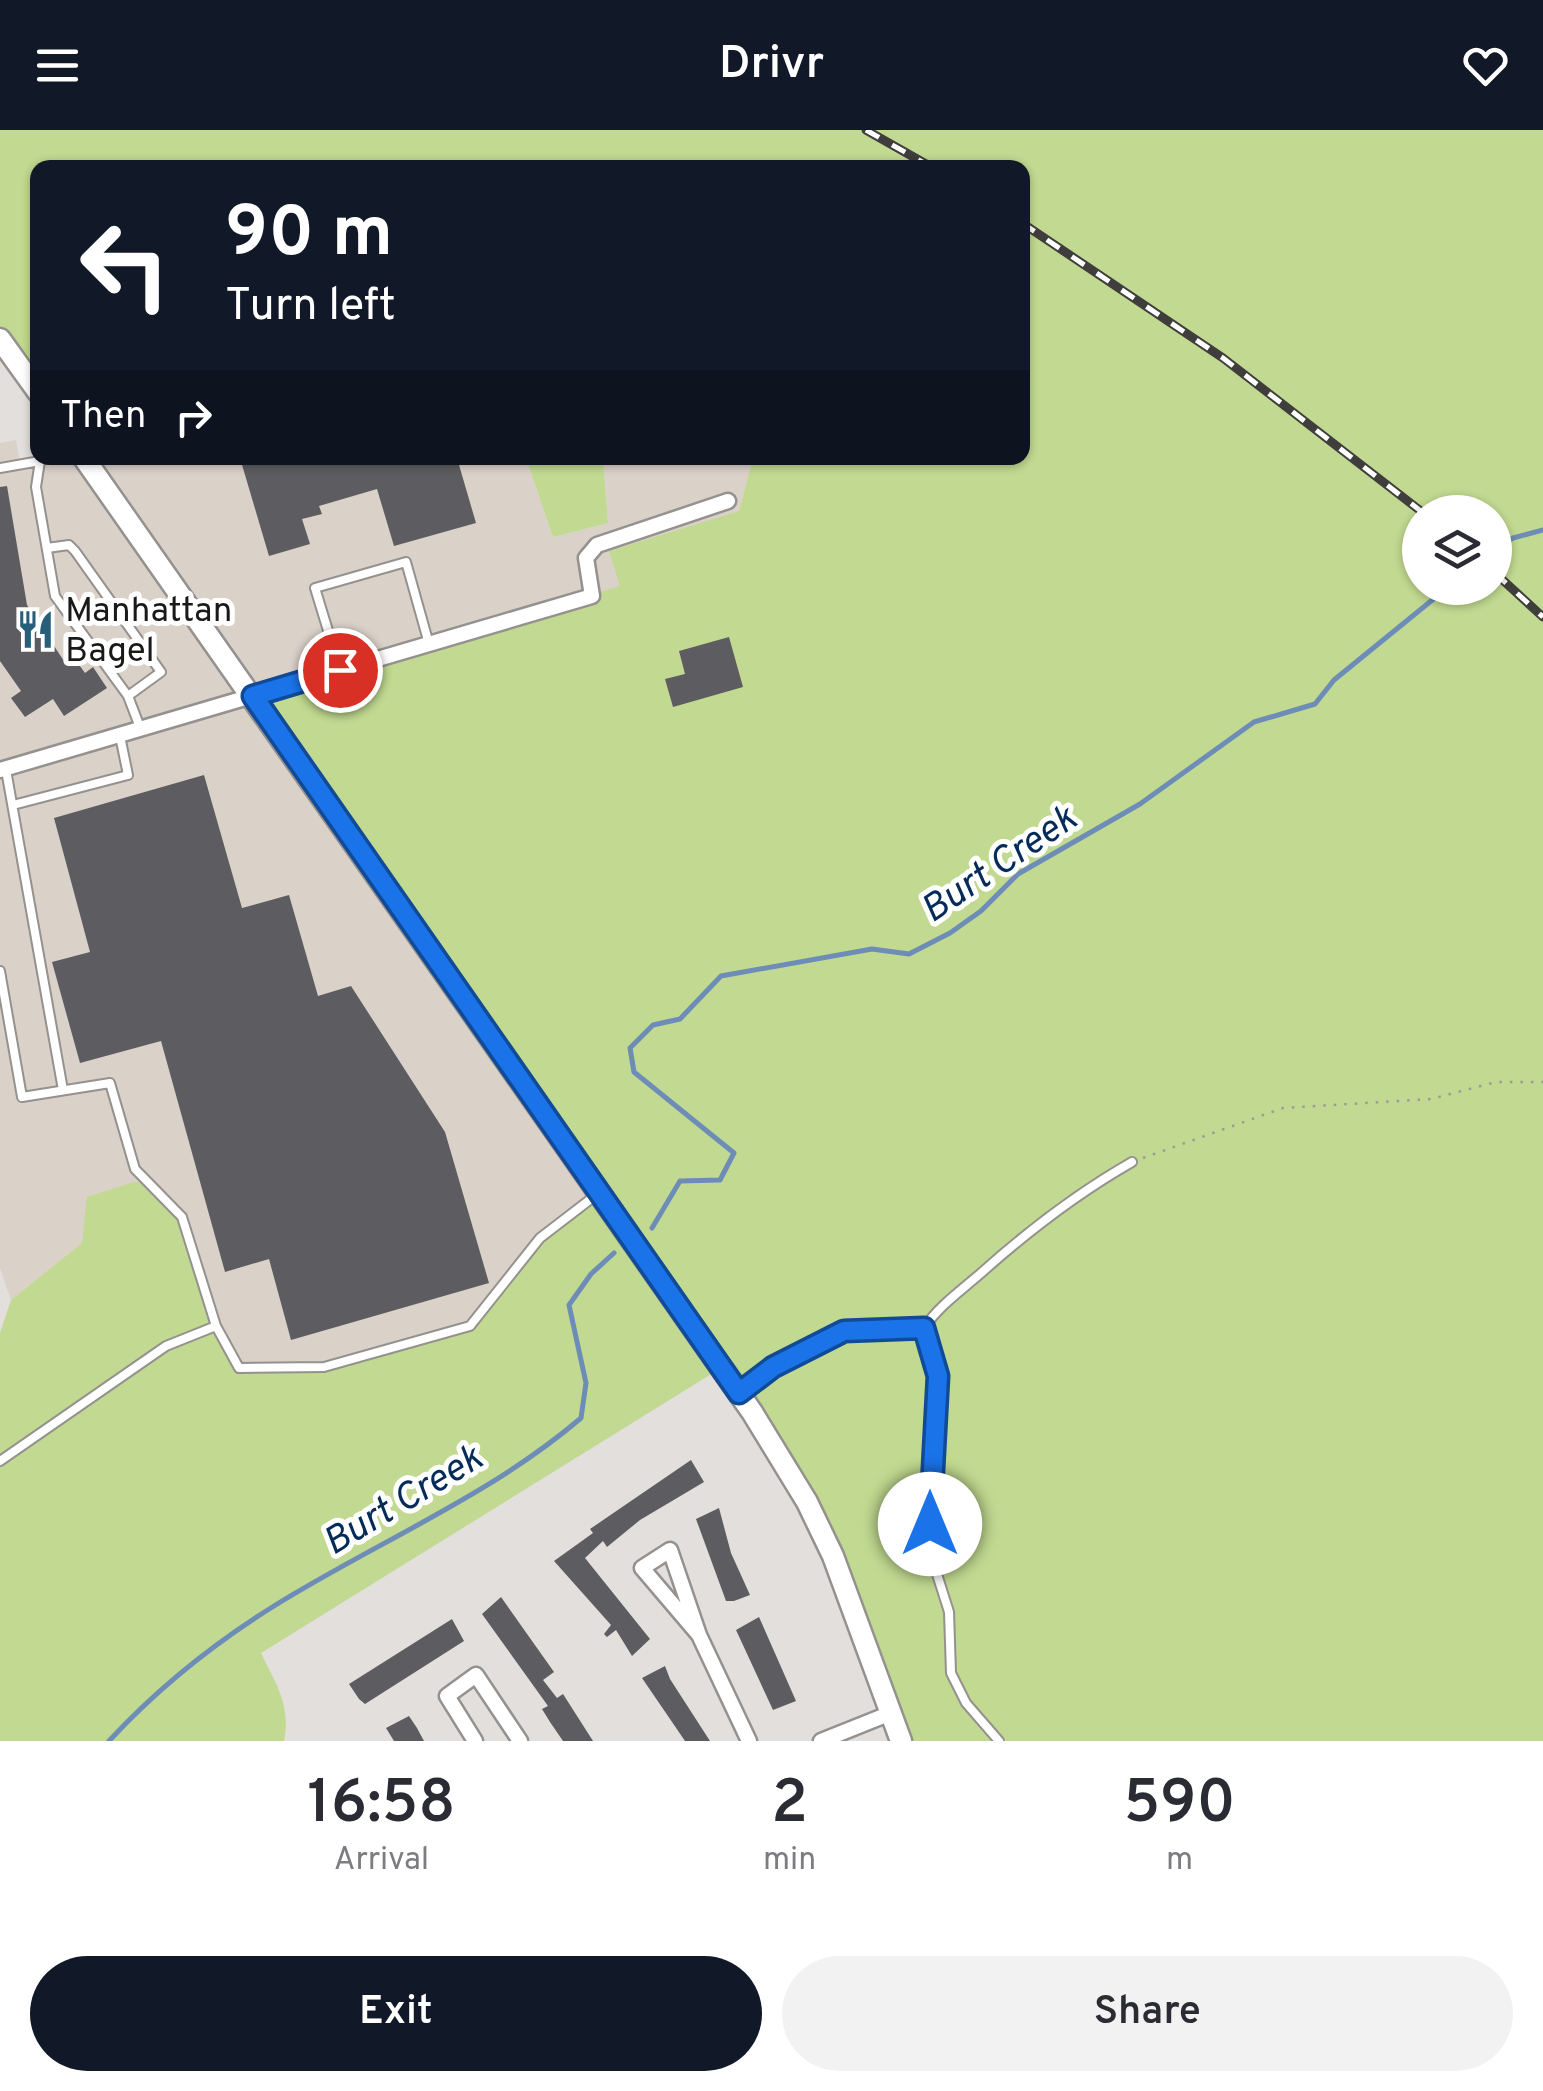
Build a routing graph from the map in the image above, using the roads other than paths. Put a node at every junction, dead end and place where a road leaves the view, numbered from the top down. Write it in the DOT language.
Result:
graph roads {
  1 [pos="0,339"];
  2 [pos="30,381"];
  3 [pos="30,462"];
  4 [pos="42,465"];
  5 [pos="89,465"];
  6 [pos="0,468"];
  7 [pos="728,501"];
  8 [pos="47,548"];
  9 [pos="429,644"];
  10 [pos="340,670"];
  11 [pos="128,696"];
  12 [pos="253,696"];
  13 [pos="141,730"];
  14 [pos="120,736"];
  15 [pos="3,769"];
  16 [pos="13,806"];
  17 [pos="0,971"];
  18 [pos="63,1090"];
  19 [pos="1132,1162"];
  20 [pos="600,1192"];
  21 [pos="216,1326"];
  22 [pos="924,1328"];
  23 [pos="739,1393"];
  24 [pos="0,1461"];
  25 [pos="699,1635"];
  26 [pos="891,1713"];
  27 [pos="474,1741"];
  28 [pos="520,1741"];
  29 [pos="749,1741"];
  30 [pos="820,1741"];
  31 [pos="900,1741"];
  32 [pos="1000,1741"];
  1 -- 2 [label="main road"];
  3 -- 6 [label="lane"];
  4 -- 8 [label="lane"];
  5 -- 12 [label="main road"];
  7 -- 9 [label="street"];
  8 -- 11 [label="lane"];
  8 -- 11 [label="lane"];
  9 -- 10 [label="street"];
  9 -- 10 [label="lane"];
  10 -- 12 [label="street"];
  11 -- 13 [label="lane"];
  12 -- 13 [label="street"];
  12 -- 20 [label="main road"];
  13 -- 14 [label="street"];
  14 -- 15 [label="street"];
  14 -- 16 [label="lane"];
  15 -- 16 [label="lane"];
  16 -- 18 [label="lane"];
  17 -- 18 [label="lane"];
  18 -- 21 [label="lane"];
  19 -- 22 [label="lane"];
  20 -- 21 [label="lane"];
  20 -- 23 [label="main road"];
  21 -- 24 [label="lane"];
  22 -- 23 [label="lane"];
  22 -- 32 [label="lane"];
  23 -- 26 [label="main road"];
  25 -- 25 [label="street"];
  25 -- 29 [label="street"];
  26 -- 30 [label="street"];
  26 -- 31 [label="main road"];
  27 -- 28 [label="street"];
}
